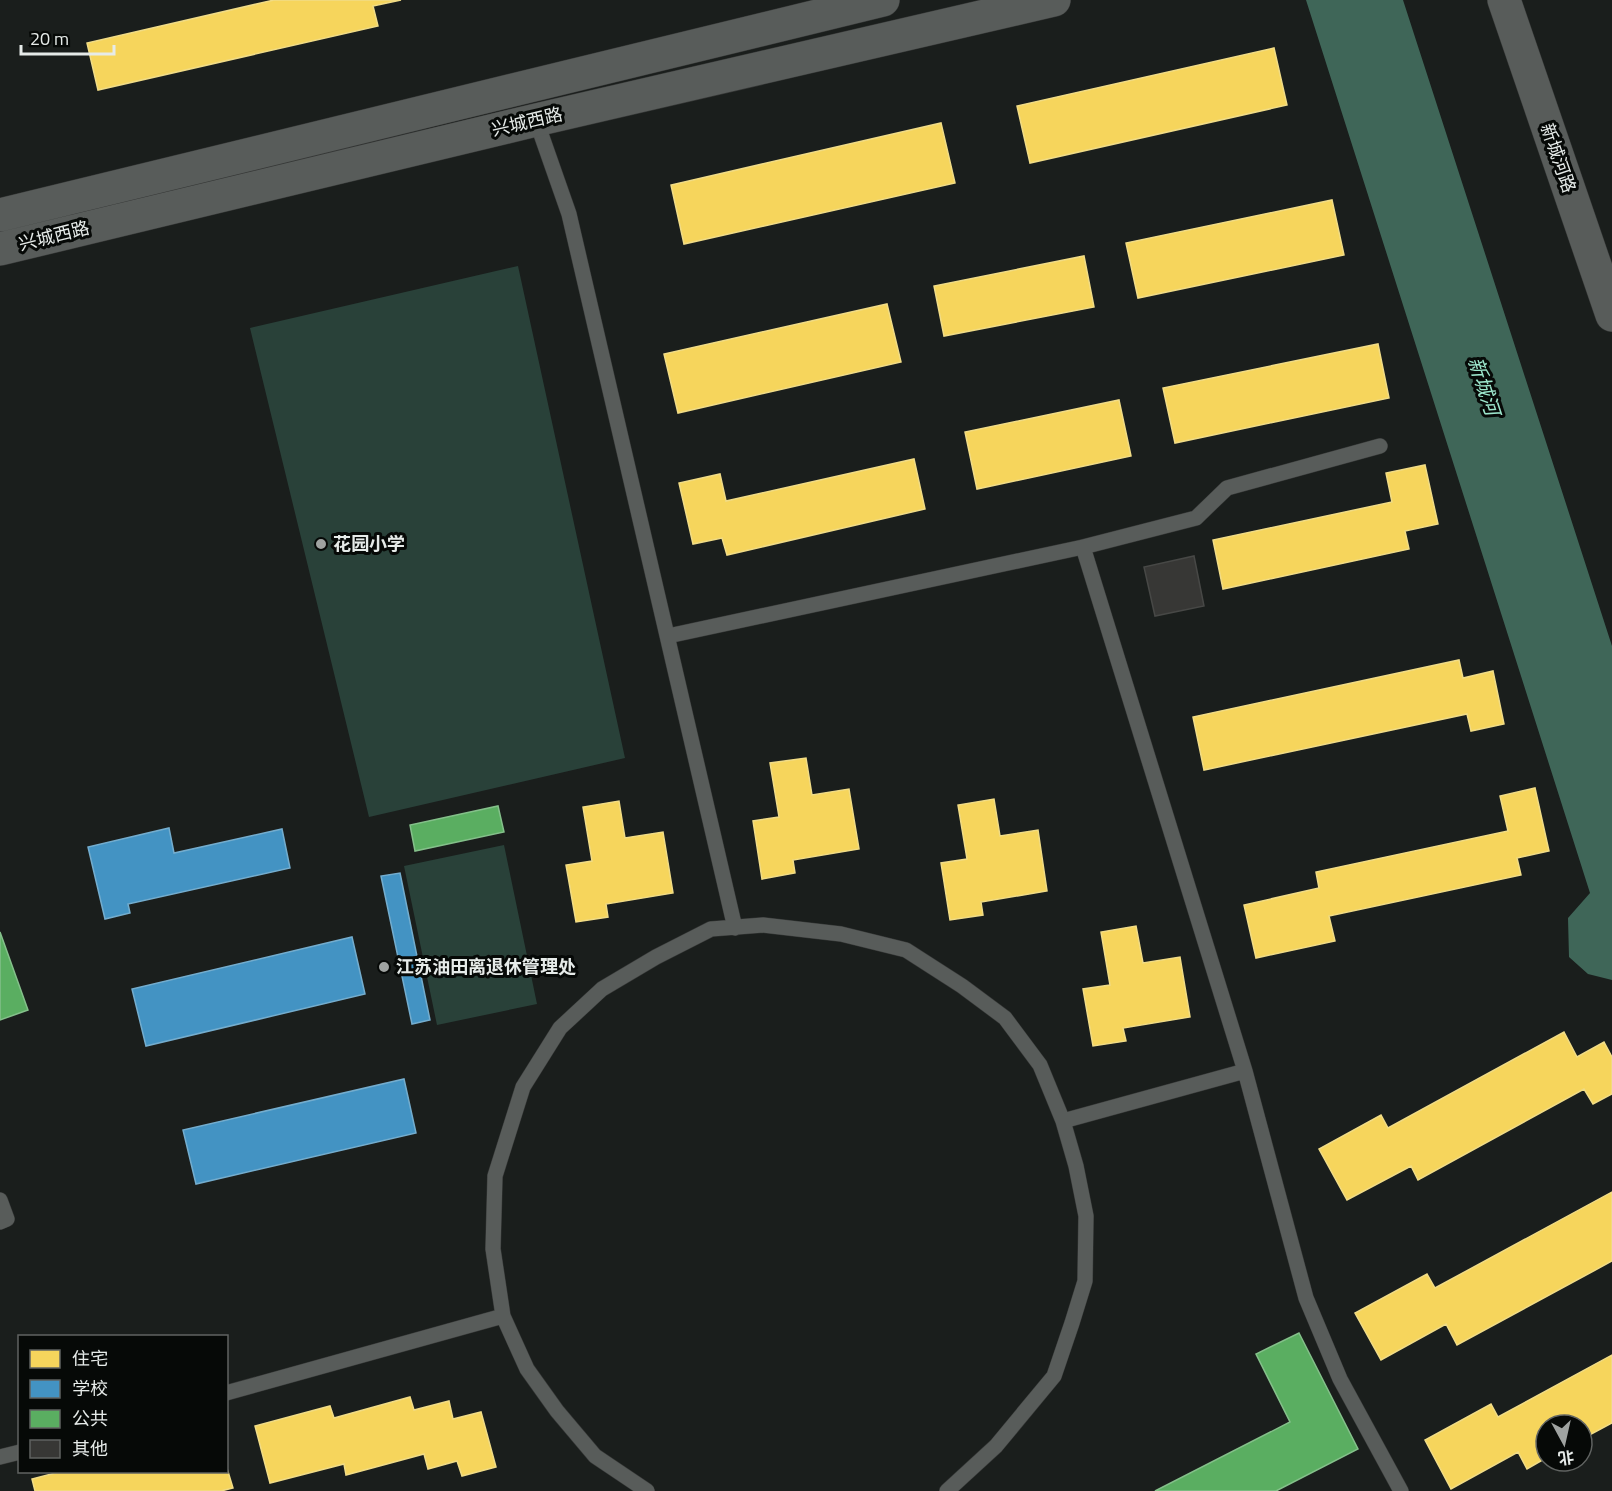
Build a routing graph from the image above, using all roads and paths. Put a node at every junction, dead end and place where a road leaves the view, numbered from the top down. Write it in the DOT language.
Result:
graph roads {
  1 [pos="883,0"];
  2 [pos="1054,0"];
  3 [pos="1504,0"];
  4 [pos="527,88"];
  5 [pos="536,120"];
  6 [pos="0,215"];
  7 [pos="0,249"];
  8 [pos="1612,315"];
  9 [pos="1380,446"];
  10 [pos="1083,547"];
  11 [pos="668,636"];
  12 [pos="735,928"];
  13 [pos="1245,1071"];
  14 [pos="1063,1121"];
  15 [pos="0,1200"];
  16 [pos="0,1222"];
  17 [pos="502,1316"];
  18 [pos="228,1392"];
  19 [pos="18,1452"];
  20 [pos="0,1457"];
  21 [pos="647,1491"];
  22 [pos="947,1491"];
  23 [pos="1401,1491"];
  1 -- 4 [label="street, 兴城西路"];
  2 -- 5 [label="street, 兴城西路"];
  3 -- 8 [label="street, 新城河路"];
  4 -- 5 [label="lane"];
  4 -- 6 [label="street, 兴城西路"];
  5 -- 7 [label="street, 兴城西路"];
  5 -- 11 [label="lane"];
  9 -- 10 [label="lane"];
  10 -- 11 [label="lane"];
  10 -- 13 [label="lane"];
  11 -- 12 [label="lane"];
  12 -- 14 [label="lane"];
  12 -- 17 [label="lane"];
  13 -- 14 [label="lane"];
  13 -- 23 [label="lane"];
  14 -- 22 [label="lane"];
  15 -- 16 [label="lane"];
  17 -- 18 [label="lane"];
  17 -- 21 [label="lane"];
  19 -- 20 [label="lane"];
}
